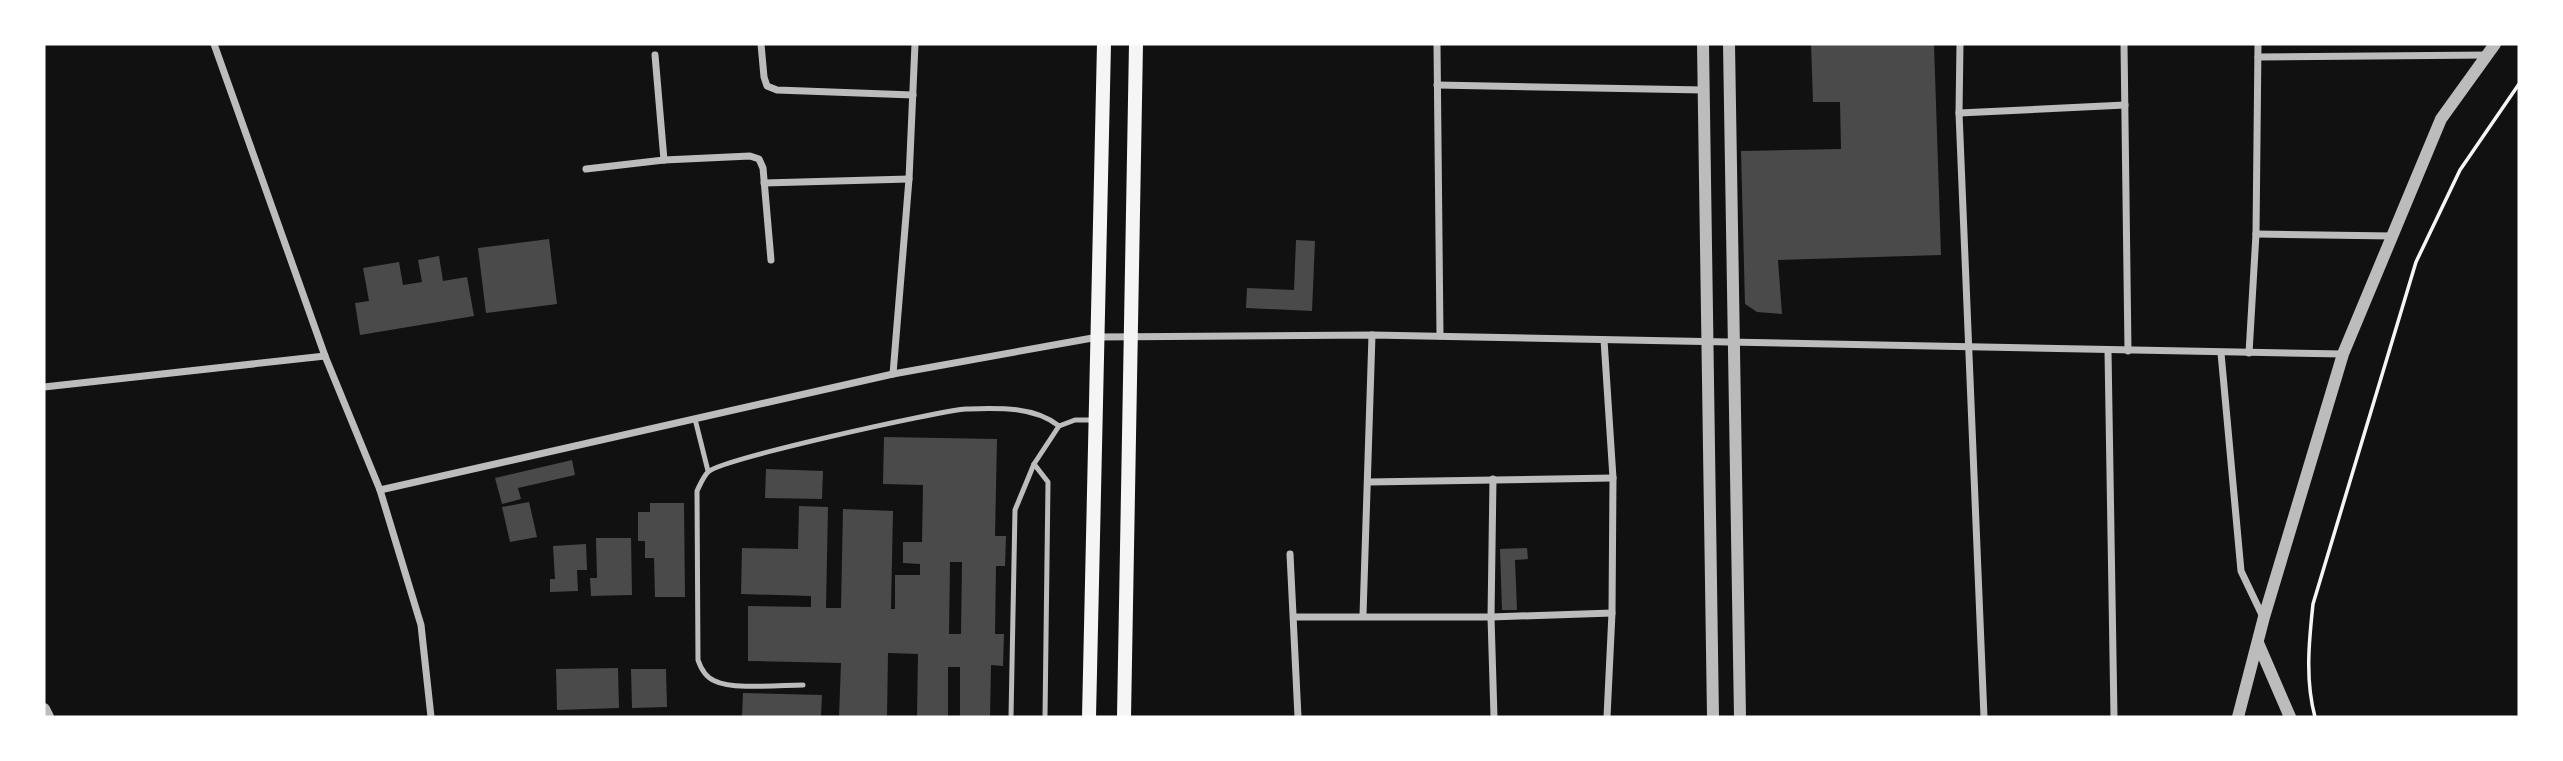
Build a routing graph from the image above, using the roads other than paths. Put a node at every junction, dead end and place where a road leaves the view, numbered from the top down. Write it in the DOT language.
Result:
graph roads {
  1 [pos="214,44"];
  2 [pos="761,44"];
  3 [pos="915,44"];
  4 [pos="1104,44"];
  5 [pos="1136,44"];
  6 [pos="1437,44"];
  7 [pos="1703,44"];
  8 [pos="1729,44"];
  9 [pos="1960,44"];
  10 [pos="2124,44"];
  11 [pos="2258,44"];
  12 [pos="2491,50"];
  13 [pos="655,55"];
  14 [pos="2258,57"];
  15 [pos="1437,85"];
  16 [pos="1704,90"];
  17 [pos="913,94"];
  18 [pos="2125,105"];
  19 [pos="1959,113"];
  20 [pos="664,160"];
  21 [pos="586,169"];
  22 [pos="909,179"];
  23 [pos="764,183"];
  24 [pos="2256,234"];
  25 [pos="2393,236"];
  26 [pos="771,260"];
  27 [pos="1372,335"];
  28 [pos="1131,336"];
  29 [pos="1440,336"];
  30 [pos="1098,337"];
  31 [pos="1604,340"];
  32 [pos="1706,342"];
  33 [pos="1734,343"];
  34 [pos="1969,348"];
  35 [pos="2108,351"];
  36 [pos="2128,351"];
  37 [pos="2221,353"];
  38 [pos="2249,353"];
  39 [pos="2343,354"];
  40 [pos="325,356"];
  41 [pos="893,374"];
  42 [pos="44,387"];
  43 [pos="695,419"];
  44 [pos="1096,420"];
  45 [pos="1059,426"];
  46 [pos="1034,464"];
  47 [pos="708,471"];
  48 [pos="1613,478"];
  49 [pos="1493,479"];
  50 [pos="1368,482"];
  51 [pos="380,490"];
  52 [pos="1290,554"];
  53 [pos="1612,613"];
  54 [pos="1363,615"];
  55 [pos="1294,617"];
  56 [pos="1491,617"];
  57 [pos="2264,617"];
  58 [pos="2258,643"];
  59 [pos="803,685"];
  60 [pos="44,709"];
  61 [pos="48,717"];
  62 [pos="431,717"];
  63 [pos="1011,717"];
  64 [pos="1045,717"];
  65 [pos="1088,717"];
  66 [pos="1124,717"];
  67 [pos="1298,717"];
  68 [pos="1494,717"];
  69 [pos="1607,717"];
  70 [pos="1713,717"];
  71 [pos="1741,717"];
  72 [pos="1984,717"];
  73 [pos="2114,717"];
  74 [pos="2238,717"];
  75 [pos="2290,717"];
  1 -- 40 [label="street"];
  2 -- 17 [label="street"];
  3 -- 17 [label="street"];
  4 -- 30 [label="main road"];
  5 -- 28 [label="main road"];
  6 -- 15 [label="street"];
  7 -- 16 [label="street"];
  8 -- 33 [label="street"];
  9 -- 19 [label="street"];
  10 -- 18 [label="street"];
  11 -- 14 [label="street"];
  12 -- 14 [label="street"];
  12 -- 25 [label="street"];
  13 -- 20 [label="street"];
  14 -- 24 [label="street"];
  15 -- 16 [label="street"];
  15 -- 29 [label="street"];
  16 -- 32 [label="street"];
  17 -- 22 [label="street"];
  18 -- 19 [label="street"];
  18 -- 36 [label="street"];
  19 -- 34 [label="street"];
  20 -- 21 [label="street"];
  20 -- 23 [label="street"];
  22 -- 23 [label="street"];
  22 -- 41 [label="street"];
  23 -- 26 [label="street"];
  24 -- 25 [label="street"];
  24 -- 38 [label="street"];
  25 -- 39 [label="street"];
  27 -- 28 [label="street"];
  27 -- 29 [label="street"];
  27 -- 50 [label="street"];
  28 -- 30 [label="street"];
  28 -- 66 [label="main road"];
  29 -- 31 [label="street"];
  30 -- 41 [label="street"];
  30 -- 44 [label="main road"];
  31 -- 32 [label="street"];
  31 -- 48 [label="street"];
  32 -- 33 [label="street"];
  32 -- 70 [label="street"];
  33 -- 34 [label="street"];
  33 -- 71 [label="street"];
  34 -- 35 [label="street"];
  34 -- 72 [label="street"];
  35 -- 36 [label="street"];
  35 -- 73 [label="street"];
  36 -- 37 [label="street"];
  37 -- 38 [label="street"];
  37 -- 57 [label="street"];
  38 -- 39 [label="street"];
  39 -- 57 [label="street"];
  40 -- 42 [label="street"];
  40 -- 51 [label="street"];
  41 -- 43 [label="street"];
  43 -- 47 [label="lane"];
  43 -- 51 [label="street"];
  44 -- 45 [label="lane"];
  44 -- 65 [label="main road"];
  45 -- 46 [label="lane"];
  45 -- 47 [label="lane"];
  46 -- 63 [label="lane"];
  46 -- 64 [label="lane"];
  47 -- 59 [label="lane"];
  48 -- 49 [label="street"];
  48 -- 53 [label="street"];
  49 -- 50 [label="street"];
  49 -- 56 [label="street"];
  50 -- 54 [label="street"];
  51 -- 62 [label="street"];
  52 -- 55 [label="street"];
  53 -- 56 [label="street"];
  53 -- 69 [label="street"];
  54 -- 55 [label="street"];
  54 -- 56 [label="street"];
  55 -- 67 [label="street"];
  56 -- 68 [label="street"];
  57 -- 58 [label="street"];
  58 -- 74 [label="street"];
  58 -- 75 [label="street"];
  60 -- 61 [label="street"];
}
